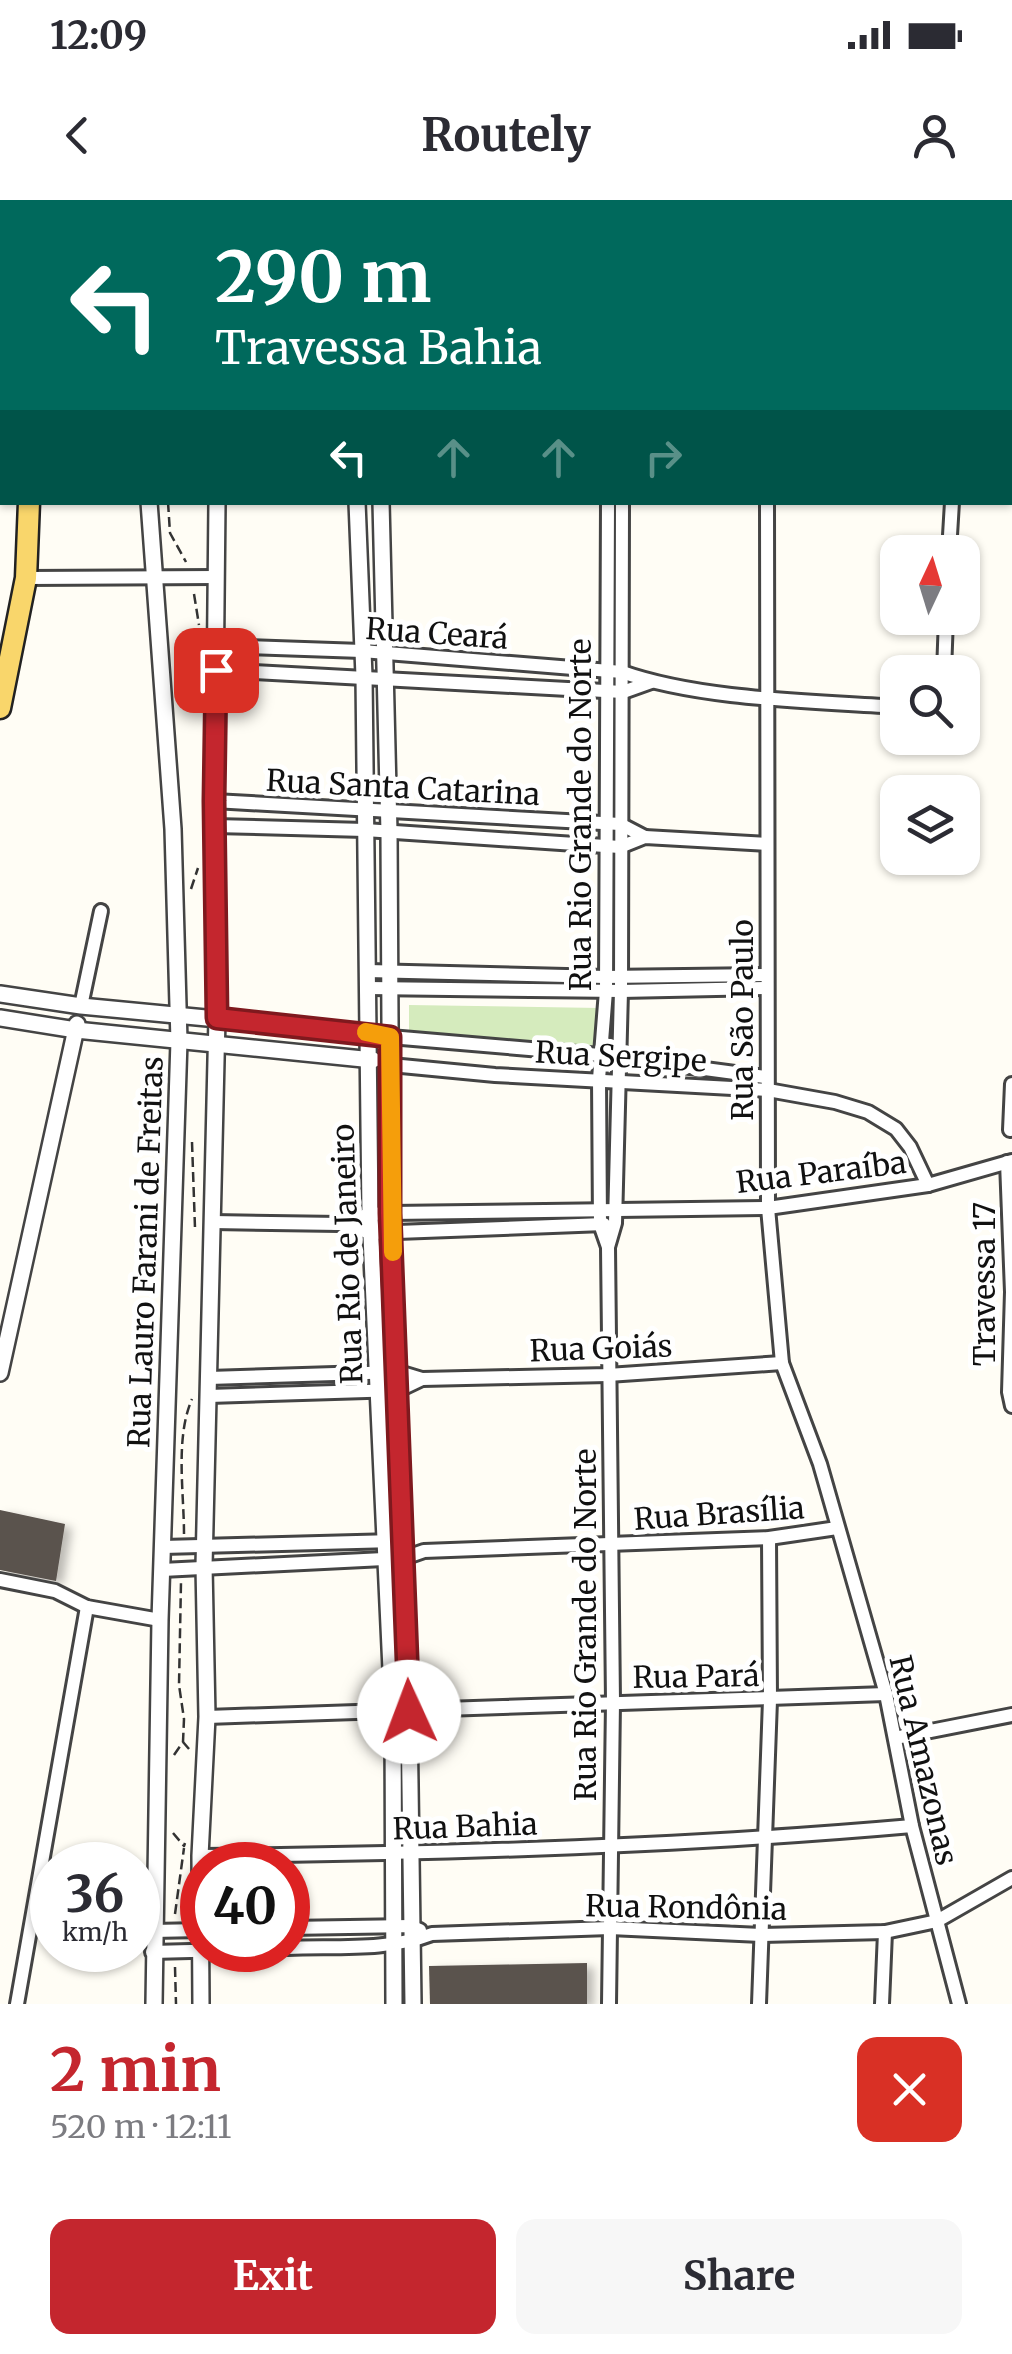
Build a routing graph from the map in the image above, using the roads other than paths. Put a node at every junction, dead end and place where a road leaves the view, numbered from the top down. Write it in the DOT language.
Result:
graph roads {
  1 [pos="29,505"];
  2 [pos="149,505"];
  3 [pos="217,505"];
  4 [pos="358,505"];
  5 [pos="382,505"];
  6 [pos="608,505"];
  7 [pos="622,505"];
  8 [pos="767,505"];
  9 [pos="952,505"];
  10 [pos="950,535"];
  11 [pos="217,577"];
  12 [pos="26,578"];
  13 [pos="156,580"];
  14 [pos="217,646"];
  15 [pos="290,650"];
  16 [pos="362,651"];
  17 [pos="384,653"];
  18 [pos="216,670"];
  19 [pos="606,671"];
  20 [pos="291,672"];
  21 [pos="622,672"];
  22 [pos="364,676"];
  23 [pos="386,678"];
  24 [pos="651,682"];
  25 [pos="605,691"];
  26 [pos="623,692"];
  27 [pos="767,697"];
  28 [pos="880,706"];
  29 [pos="0,708"];
  30 [pos="606,748"];
  31 [pos="622,749"];
  32 [pos="214,801"];
  33 [pos="286,804"];
  34 [pos="366,808"];
  35 [pos="388,810"];
  36 [pos="535,820"];
  37 [pos="605,823"];
  38 [pos="620,824"];
  39 [pos="214,826"];
  40 [pos="285,828"];
  41 [pos="365,830"];
  42 [pos="389,832"];
  43 [pos="645,837"];
  44 [pos="534,843"];
  45 [pos="766,844"];
  46 [pos="605,846"];
  47 [pos="620,846"];
  48 [pos="613,910"];
  49 [pos="100,912"];
  50 [pos="390,972"];
  51 [pos="368,979"];
  52 [pos="767,982"];
  53 [pos="613,984"];
  54 [pos="391,990"];
  55 [pos="0,994"];
  56 [pos="81,1006"];
  57 [pos="178,1014"];
  58 [pos="0,1018"];
  59 [pos="217,1018"];
  60 [pos="76,1030"];
  61 [pos="368,1032"];
  62 [pos="390,1037"];
  63 [pos="178,1041"];
  64 [pos="215,1046"];
  65 [pos="495,1048"];
  66 [pos="600,1054"];
  67 [pos="619,1057"];
  68 [pos="367,1058"];
  69 [pos="392,1065"];
  70 [pos="494,1075"];
  71 [pos="600,1079"];
  72 [pos="618,1080"];
  73 [pos="767,1084"];
  74 [pos="1012,1084"];
  75 [pos="1010,1130"];
  76 [pos="1010,1162"];
  77 [pos="928,1184"];
  78 [pos="768,1208"];
  79 [pos="390,1213"];
  80 [pos="370,1214"];
  81 [pos="607,1216"];
  82 [pos="213,1222"];
  83 [pos="340,1224"];
  84 [pos="392,1231"];
  85 [pos="371,1233"];
  86 [pos="1012,1292"];
  87 [pos="782,1364"];
  88 [pos="399,1372"];
  89 [pos="0,1373"];
  90 [pos="379,1374"];
  91 [pos="608,1375"];
  92 [pos="209,1378"];
  93 [pos="422,1379"];
  94 [pos="399,1390"];
  95 [pos="380,1391"];
  96 [pos="209,1396"];
  97 [pos="1012,1406"];
  98 [pos="837,1528"];
  99 [pos="769,1538"];
  100 [pos="386,1540"];
  101 [pos="612,1545"];
  102 [pos="206,1546"];
  103 [pos="163,1547"];
  104 [pos="404,1549"];
  105 [pos="386,1558"];
  106 [pos="204,1566"];
  107 [pos="162,1570"];
  108 [pos="0,1580"];
  109 [pos="88,1607"];
  110 [pos="160,1620"];
  111 [pos="886,1694"];
  112 [pos="770,1700"];
  113 [pos="614,1702"];
  114 [pos="401,1712"];
  115 [pos="1012,1715"];
  116 [pos="208,1717"];
  117 [pos="895,1738"];
  118 [pos="912,1826"];
  119 [pos="764,1839"];
  120 [pos="154,1842"];
  121 [pos="201,1842"];
  122 [pos="610,1847"];
  123 [pos="392,1854"];
  124 [pos="411,1854"];
  125 [pos="310,1855"];
  126 [pos="1012,1878"];
  127 [pos="937,1922"];
  128 [pos="391,1926"];
  129 [pos="310,1928"];
  130 [pos="610,1928"];
  131 [pos="885,1932"];
  132 [pos="411,1934"];
  133 [pos="761,1936"];
  134 [pos="392,1944"];
  135 [pos="310,1947"];
  136 [pos="153,1972"];
  137 [pos="201,1972"];
  138 [pos="17,2004"];
  139 [pos="154,2004"];
  140 [pos="201,2004"];
  141 [pos="394,2004"];
  142 [pos="414,2004"];
  143 [pos="609,2004"];
  144 [pos="758,2004"];
  145 [pos="882,2004"];
  146 [pos="959,2004"];
  1 -- 12 [label="main road"];
  2 -- 13 [label="street, Rua Lauro Farani de Freitas"];
  3 -- 11 [label="street, Rua Lauro Farani de Freitas"];
  4 -- 16 [label="street, Rua Rio de Janeiro"];
  5 -- 17 [label="street, Rua Rio de Janeiro"];
  6 -- 19 [label="street, Rua Rio Grande do Norte"];
  7 -- 21 [label="street, Rua Rio Grande do Norte"];
  8 -- 27 [label="street, Rua São Paulo"];
  9 -- 10 [label="street"];
  11 -- 13 [label="street"];
  11 -- 14 [label="street, Rua Lauro Farani de Freitas"];
  12 -- 13 [label="street"];
  12 -- 29 [label="main road"];
  13 -- 57 [label="street, Rua Lauro Farani de Freitas"];
  14 -- 15 [label="street, Rua Ceará"];
  14 -- 18 [label="street, Rua Lauro Farani de Freitas"];
  15 -- 16 [label="street, Rua Ceará"];
  15 -- 20 [label="street"];
  16 -- 17 [label="street, Rua Ceará"];
  16 -- 22 [label="street, Rua Rio de Janeiro"];
  17 -- 19 [label="street, Rua Ceará"];
  17 -- 23 [label="street, Rua Rio de Janeiro"];
  18 -- 20 [label="street, Rua Ceará"];
  18 -- 32 [label="street, Rua Lauro Farani de Freitas"];
  19 -- 21 [label="street, Rua Ceará"];
  19 -- 25 [label="street, Rua Rio Grande do Norte"];
  20 -- 22 [label="street, Rua Ceará"];
  21 -- 24 [label="street, Rua Ceará"];
  21 -- 26 [label="street, Rua Rio Grande do Norte"];
  22 -- 23 [label="street, Rua Ceará"];
  22 -- 34 [label="street, Rua Rio de Janeiro"];
  23 -- 25 [label="street, Rua Ceará"];
  23 -- 35 [label="street, Rua Rio de Janeiro"];
  24 -- 26 [label="street, Rua Ceará"];
  24 -- 27 [label="street, Rua Ceará"];
  25 -- 26 [label="street, Rua Ceará"];
  25 -- 30 [label="street, Rua Rio Grande do Norte"];
  26 -- 31 [label="street, Rua Rio Grande do Norte"];
  27 -- 28 [label="street, Rua Ceará"];
  27 -- 45 [label="street, Rua São Paulo"];
  30 -- 31 [label="street"];
  30 -- 37 [label="street, Rua Rio Grande do Norte"];
  31 -- 38 [label="street, Rua Rio Grande do Norte"];
  32 -- 33 [label="street, Rua Santa Catarina"];
  32 -- 39 [label="street, Rua Lauro Farani de Freitas"];
  33 -- 34 [label="street, Rua Santa Catarina"];
  33 -- 40 [label="street"];
  34 -- 35 [label="street, Rua Santa Catarina"];
  34 -- 41 [label="street, Rua Rio de Janeiro"];
  35 -- 36 [label="street, Rua Santa Catarina"];
  35 -- 42 [label="street, Rua Rio de Janeiro"];
  36 -- 37 [label="street, Rua Santa Catarina"];
  36 -- 44 [label="street"];
  37 -- 38 [label="street, Rua Santa Catarina"];
  37 -- 46 [label="street, Rua Rio Grande do Norte"];
  38 -- 43 [label="street, Rua Santa Catarina"];
  38 -- 47 [label="street, Rua Rio Grande do Norte"];
  39 -- 40 [label="street, Rua Santa Catarina"];
  39 -- 59 [label="street, Rua Lauro Farani de Freitas"];
  40 -- 41 [label="street, Rua Santa Catarina"];
  41 -- 42 [label="street, Rua Santa Catarina"];
  41 -- 51 [label="street, Rua Rio de Janeiro"];
  42 -- 44 [label="street, Rua Santa Catarina"];
  42 -- 50 [label="street, Rua Rio de Janeiro"];
  43 -- 45 [label="street, Rua Santa Catarina"];
  43 -- 47 [label="street, Rua Santa Catarina"];
  44 -- 46 [label="street, Rua Santa Catarina"];
  45 -- 52 [label="street, Rua São Paulo"];
  46 -- 47 [label="street, Rua Santa Catarina"];
  46 -- 48 [label="street, Rua Rio Grande do Norte"];
  47 -- 48 [label="street, Rua Rio Grande do Norte"];
  48 -- 53 [label="street, Rua Rio Grande do Norte"];
  49 -- 56 [label="street"];
  50 -- 51 [label="street"];
  50 -- 53 [label="street"];
  50 -- 54 [label="street, Rua Rio de Janeiro"];
  51 -- 54 [label="street"];
  51 -- 61 [label="street, Rua Rio de Janeiro"];
  52 -- 53 [label="street"];
  52 -- 73 [label="street, Rua São Paulo"];
  53 -- 54 [label="street"];
  53 -- 66 [label="street, Rua Rio Grande do Norte"];
  53 -- 67 [label="street, Rua Rio Grande do Norte"];
  54 -- 62 [label="street, Rua Rio de Janeiro"];
  55 -- 56 [label="street"];
  56 -- 57 [label="street"];
  56 -- 60 [label="street"];
  57 -- 59 [label="street"];
  57 -- 63 [label="street, Rua Lauro Farani de Freitas"];
  58 -- 60 [label="street"];
  59 -- 61 [label="street"];
  59 -- 64 [label="street, Rua Lauro Farani de Freitas"];
  60 -- 63 [label="street"];
  60 -- 89 [label="street"];
  61 -- 62 [label="street"];
  61 -- 68 [label="street, Rua Rio de Janeiro"];
  62 -- 65 [label="street, Rua Sergipe"];
  62 -- 69 [label="street, Rua Rio de Janeiro"];
  63 -- 64 [label="street"];
  63 -- 103 [label="street, Rua Lauro Farani de Freitas"];
  64 -- 68 [label="street"];
  64 -- 82 [label="street, Rua Lauro Farani de Freitas"];
  65 -- 66 [label="street, Rua Sergipe"];
  65 -- 70 [label="street"];
  66 -- 67 [label="street, Rua Sergipe"];
  66 -- 71 [label="street, Rua Rio Grande do Norte"];
  67 -- 72 [label="street, Rua Rio Grande do Norte"];
  67 -- 73 [label="street, Rua Sergipe"];
  68 -- 69 [label="street"];
  68 -- 80 [label="street, Rua Rio de Janeiro"];
  69 -- 70 [label="street, Rua Sergipe"];
  69 -- 79 [label="street, Rua Rio de Janeiro"];
  70 -- 71 [label="street, Rua Sergipe"];
  71 -- 72 [label="street, Rua Sergipe"];
  71 -- 81 [label="street, Rua Rio Grande do Norte"];
  72 -- 73 [label="street, Rua Sergipe"];
  72 -- 81 [label="street, Rua Rio Grande do Norte"];
  73 -- 77 [label="street, Rua Sergipe"];
  73 -- 78 [label="street, Rua São Paulo"];
  74 -- 75 [label="street"];
  76 -- 77 [label="street, Rua Paraíba"];
  76 -- 86 [label="street, Travessa 17"];
  77 -- 78 [label="street, Rua Paraíba"];
  78 -- 81 [label="street, Rua Paraíba"];
  78 -- 87 [label="street, Rua São Paulo"];
  79 -- 80 [label="street"];
  79 -- 81 [label="street"];
  79 -- 84 [label="street, Rua Rio de Janeiro"];
  80 -- 83 [label="street"];
  80 -- 85 [label="street, Rua Rio de Janeiro"];
  81 -- 84 [label="street"];
  81 -- 91 [label="street, Rua Rio Grande do Norte"];
  82 -- 83 [label="street"];
  82 -- 92 [label="street, Rua Lauro Farani de Freitas"];
  83 -- 85 [label="street"];
  84 -- 85 [label="street"];
  84 -- 88 [label="street, Rua Rio de Janeiro"];
  85 -- 90 [label="street, Rua Rio de Janeiro"];
  86 -- 97 [label="street, Travessa 17"];
  87 -- 91 [label="street, Rua Goiás"];
  87 -- 98 [label="street, Rua São Paulo"];
  88 -- 90 [label="street, Rua Goiás"];
  88 -- 93 [label="street, Rua Goiás"];
  88 -- 94 [label="street, Rua Rio de Janeiro"];
  90 -- 92 [label="street, Rua Goiás"];
  90 -- 95 [label="street, Rua Rio de Janeiro"];
  91 -- 93 [label="street, Rua Goiás"];
  91 -- 101 [label="street, Rua Rio Grande do Norte"];
  92 -- 96 [label="street, Rua Lauro Farani de Freitas"];
  93 -- 94 [label="street, Rua Goiás"];
  94 -- 95 [label="street, Rua Goiás"];
  94 -- 104 [label="street, Rua Rio de Janeiro"];
  95 -- 96 [label="street, Rua Goiás"];
  95 -- 100 [label="street, Rua Rio de Janeiro"];
  96 -- 102 [label="street, Rua Lauro Farani de Freitas"];
  98 -- 99 [label="street, Rua Brasília"];
  98 -- 111 [label="street, Rua Amazonas"];
  99 -- 101 [label="street, Rua Brasília"];
  99 -- 112 [label="street"];
  100 -- 102 [label="street, Rua Brasília"];
  100 -- 104 [label="street, Rua Brasília"];
  100 -- 105 [label="street, Rua Rio de Janeiro"];
  101 -- 104 [label="street, Rua Brasília"];
  101 -- 113 [label="street, Rua Rio Grande do Norte"];
  102 -- 103 [label="street, Rua Brasília"];
  102 -- 106 [label="street, Rua Lauro Farani de Freitas"];
  103 -- 107 [label="street, Rua Lauro Farani de Freitas"];
  104 -- 105 [label="street, Rua Brasília"];
  104 -- 114 [label="street, Rua Rio de Janeiro"];
  105 -- 106 [label="street, Rua Brasília"];
  105 -- 114 [label="street, Rua Rio de Janeiro"];
  106 -- 107 [label="street, Rua Brasília"];
  106 -- 116 [label="street, Rua Lauro Farani de Freitas"];
  107 -- 110 [label="street, Rua Lauro Farani de Freitas"];
  108 -- 109 [label="street"];
  109 -- 110 [label="street"];
  109 -- 138 [label="street"];
  110 -- 120 [label="street, Rua Lauro Farani de Freitas"];
  111 -- 112 [label="street, Rua Pará"];
  111 -- 117 [label="street, Rua Amazonas"];
  112 -- 113 [label="street, Rua Pará"];
  112 -- 119 [label="street"];
  113 -- 114 [label="street, Rua Pará"];
  113 -- 122 [label="street, Rua Rio Grande do Norte"];
  114 -- 116 [label="street, Rua Pará"];
  114 -- 123 [label="street, Rua Rio de Janeiro"];
  114 -- 124 [label="street, Rua Rio de Janeiro"];
  115 -- 117 [label="street"];
  116 -- 121 [label="street, Rua Lauro Farani de Freitas"];
  117 -- 118 [label="street, Rua Amazonas"];
  118 -- 119 [label="street, Rua Bahia"];
  118 -- 127 [label="street, Rua Amazonas"];
  119 -- 122 [label="street, Rua Bahia"];
  119 -- 133 [label="street"];
  122 -- 124 [label="street, Rua Bahia"];
  122 -- 130 [label="street, Rua Rio Grande do Norte"];
  123 -- 124 [label="street, Rua Bahia"];
  123 -- 125 [label="street, Rua Bahia"];
  123 -- 128 [label="street, Rua Rio de Janeiro"];
  124 -- 132 [label="street, Rua Rio de Janeiro"];
  126 -- 127 [label="street, Rua Rondônia"];
  127 -- 131 [label="street, Rua Rondônia"];
  127 -- 146 [label="street, Rua Amazonas"];
  128 -- 129 [label="street, Rua Rondônia"];
  128 -- 132 [label="street, Rua Rondônia"];
  128 -- 134 [label="street, Rua Rio de Janeiro"];
  130 -- 132 [label="street, Rua Rondônia"];
  130 -- 133 [label="street, Rua Rondônia"];
  130 -- 143 [label="street, Rua Rio Grande do Norte"];
  131 -- 133 [label="street, Rua Rondônia"];
  131 -- 145 [label="street"];
  132 -- 134 [label="street, Rua Rondônia"];
  132 -- 142 [label="street, Rua Rio de Janeiro"];
  133 -- 144 [label="street"];
  134 -- 135 [label="street, Rua Rondônia"];
  134 -- 141 [label="street, Rua Rio de Janeiro"];
  136 -- 139 [label="street, Rua Lauro Farani de Freitas"];
  137 -- 140 [label="street, Rua Lauro Farani de Freitas"];
}
